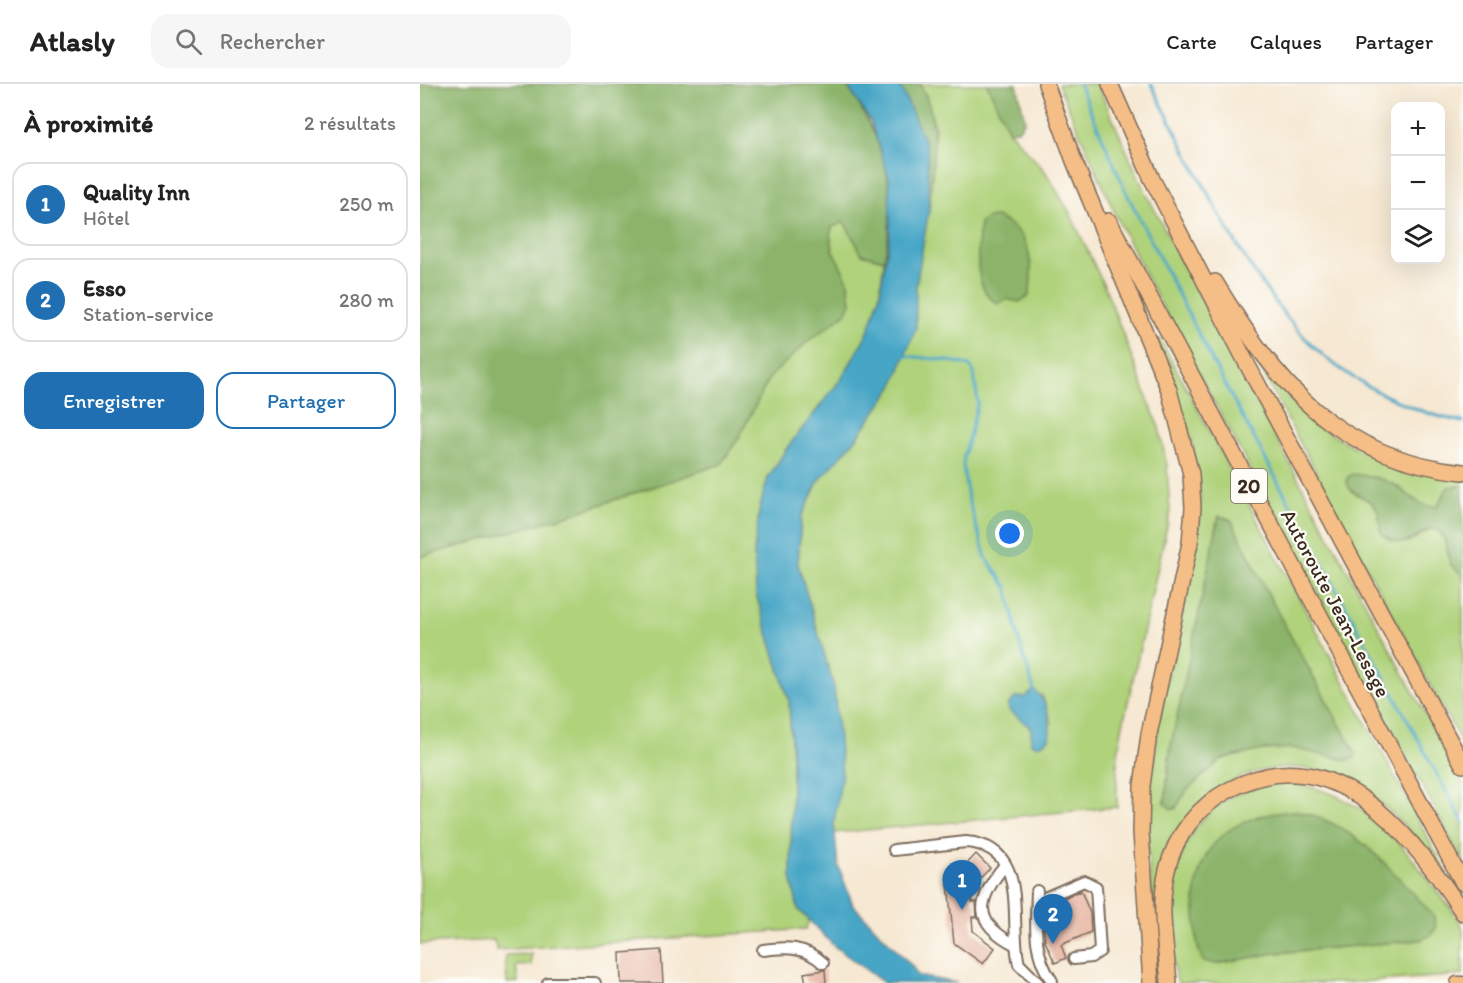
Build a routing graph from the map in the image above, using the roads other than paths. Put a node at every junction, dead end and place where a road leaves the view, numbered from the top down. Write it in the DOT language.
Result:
graph roads {
  1 [pos="1047,84"];
  2 [pos="1110,84"];
  3 [pos="1152,179"];
  4 [pos="1463,472"];
  5 [pos="1463,765"];
  6 [pos="894,850"];
  7 [pos="1005,865"];
  8 [pos="1463,883"];
  9 [pos="1463,913"];
  10 [pos="1016,945"];
  11 [pos="763,950"];
  12 [pos="1074,959"];
  13 [pos="823,963"];
  14 [pos="1052,981"];
  15 [pos="1463,982"];
  16 [pos="548,983"];
  17 [pos="595,983"];
  18 [pos="1038,983"];
  19 [pos="1151,983"];
  20 [pos="1169,983"];
  21 [pos="1456,983"];
  1 -- 8 [label="highway, Autoroute Jean-Lesage / 20"];
  1 -- 19 [label="highway"];
  2 -- 3 [label="highway, Autoroute Jean-Lesage"];
  3 -- 4 [label="highway"];
  3 -- 5 [label="highway, Autoroute Jean-Lesage"];
  6 -- 7 [label="lane"];
  7 -- 10 [label="lane"];
  7 -- 10 [label="lane"];
  9 -- 20 [label="highway"];
  10 -- 18 [label="lane"];
  11 -- 13 [label="lane"];
  12 -- 14 [label="lane"];
  15 -- 21 [label="main road"];
  16 -- 17 [label="lane"];
}
